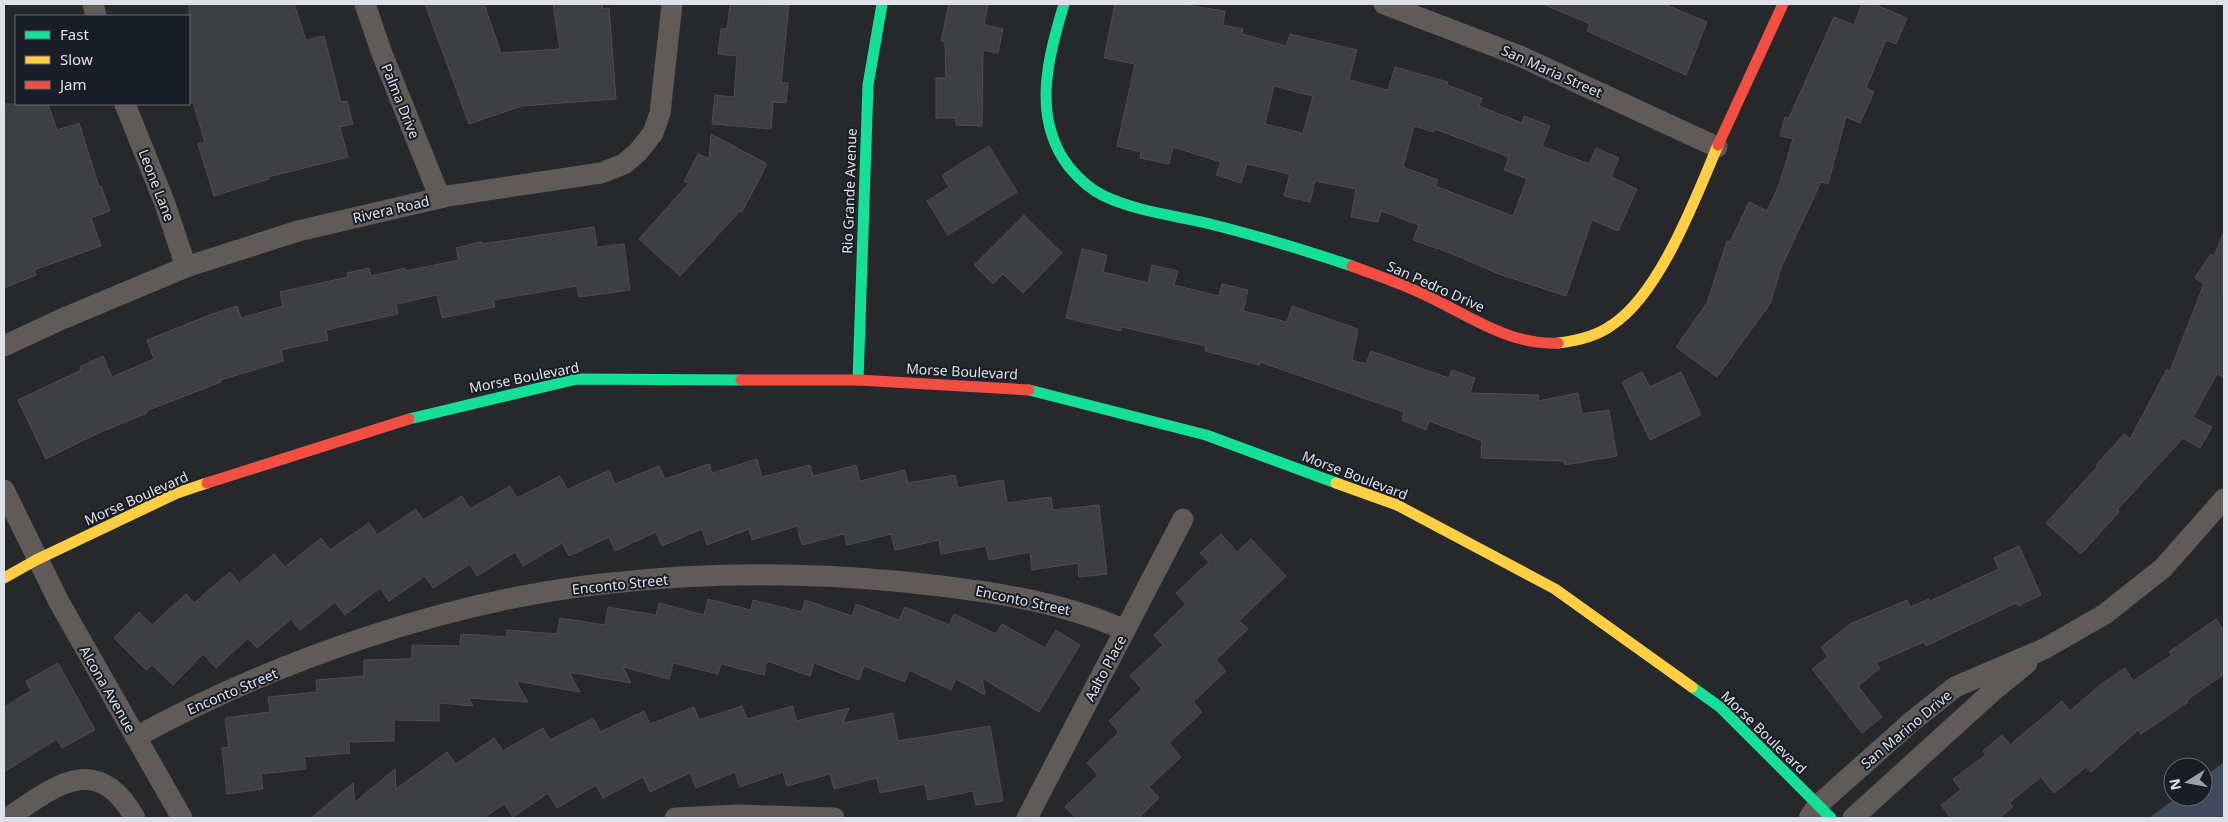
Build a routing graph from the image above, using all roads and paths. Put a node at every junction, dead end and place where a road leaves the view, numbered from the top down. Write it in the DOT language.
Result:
graph roads {
  1 [pos="365,4"];
  2 [pos="672,4"];
  3 [pos="882,4"];
  4 [pos="1064,4"];
  5 [pos="1384,4"];
  6 [pos="1783,4"];
  7 [pos="125,105"];
  8 [pos="1717,147"];
  9 [pos="440,198"];
  10 [pos="186,267"];
  11 [pos="4,346"];
  12 [pos="858,380"];
  13 [pos="4,490"];
  14 [pos="2224,499"];
  15 [pos="1183,519"];
  16 [pos="36,560"];
  17 [pos="4,578"];
  18 [pos="1125,630"];
  19 [pos="2044,649"];
  20 [pos="136,737"];
  21 [pos="1819,814"];
  22 [pos="8,818"];
  23 [pos="135,818"];
  24 [pos="182,818"];
  25 [pos="675,818"];
  26 [pos="834,818"];
  27 [pos="1027,818"];
  28 [pos="1853,818"];
  1 -- 9 [label="street, Palma Drive"];
  2 -- 9 [label="street, Rivera Road"];
  3 -- 12 [label="street, Rio Grande Avenue"];
  4 -- 8 [label="street, San Pedro Drive"];
  5 -- 8 [label="street, San Maria Street"];
  6 -- 8 [label="street, San Pedro Drive"];
  7 -- 10 [label="street, Leone Lane"];
  9 -- 10 [label="street, Rivera Road"];
  10 -- 11 [label="street, Rivera Road"];
  12 -- 16 [label="street, Morse Boulevard"];
  12 -- 21 [label="street, Morse Boulevard"];
  13 -- 16 [label="street, Alcona Avenue"];
  14 -- 19 [label="street, San Marino Drive"];
  15 -- 18 [label="street, Aalto Place"];
  16 -- 17 [label="street, Morse Boulevard"];
  16 -- 20 [label="street, Alcona Avenue"];
  18 -- 20 [label="street, Enconto Street"];
  18 -- 27 [label="street, Aalto Place"];
  19 -- 21 [label="street, San Marino Drive"];
  19 -- 28 [label="street, San Marino Drive"];
  20 -- 24 [label="street, Alcona Avenue"];
  22 -- 23 [label="street"];
  25 -- 26 [label="street"];
}
